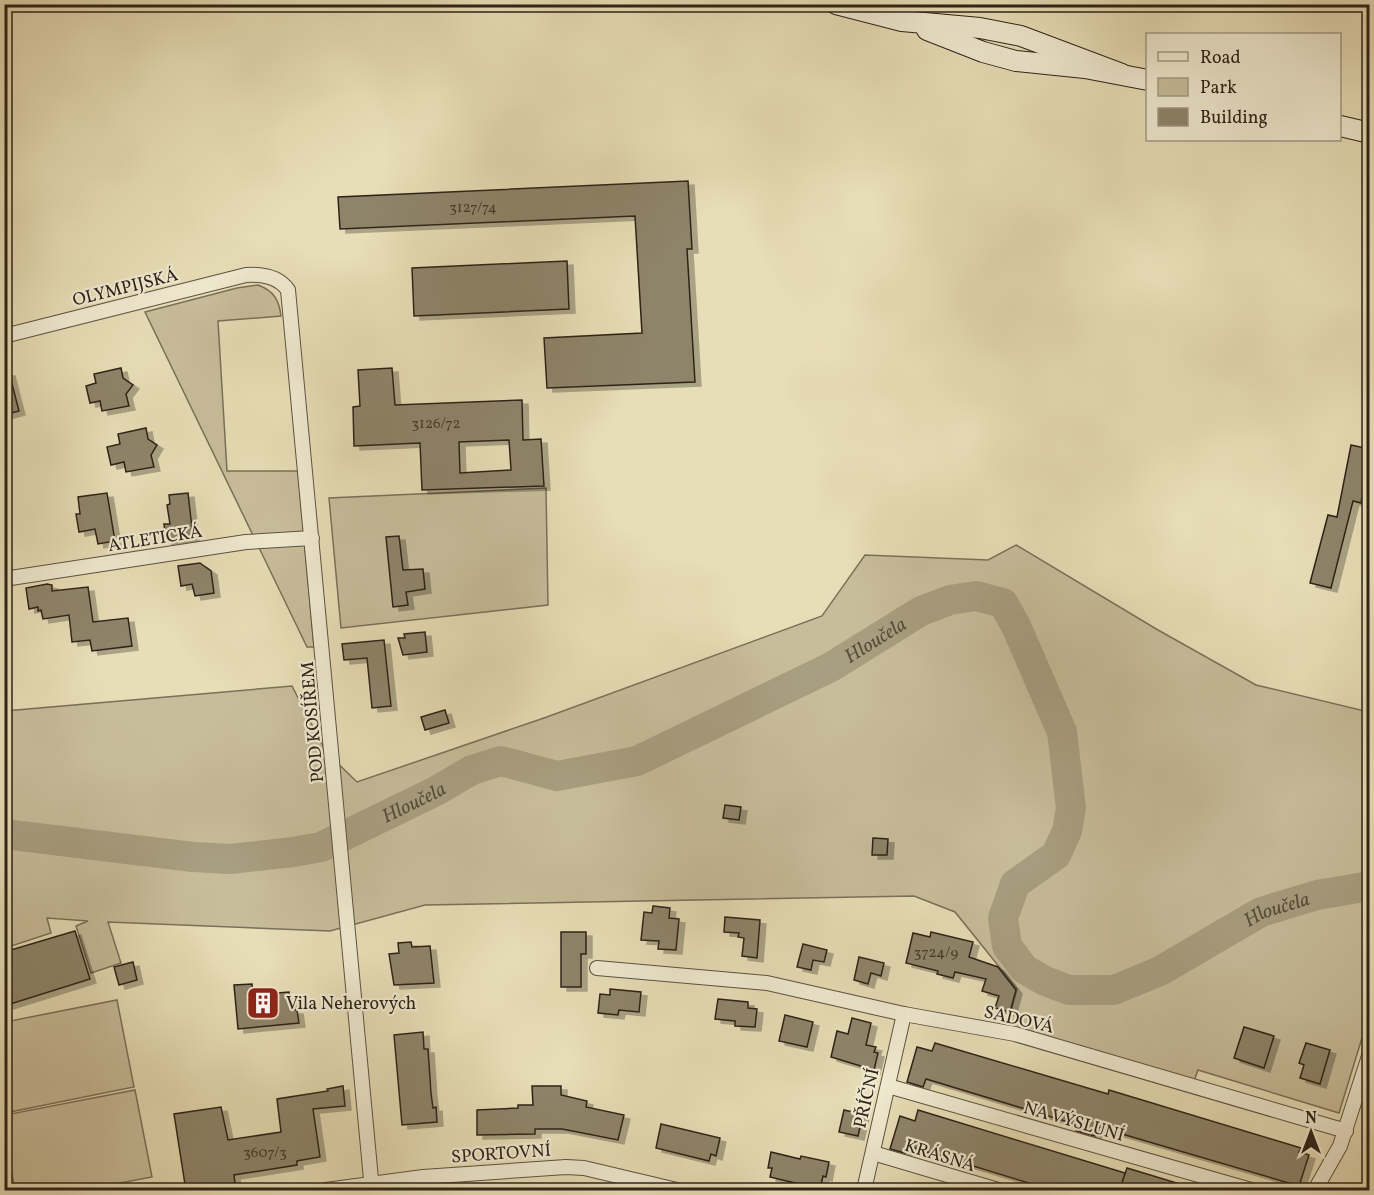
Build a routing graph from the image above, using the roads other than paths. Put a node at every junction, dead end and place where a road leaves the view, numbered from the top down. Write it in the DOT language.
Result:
graph roads {
  1 [pos="836,4"];
  2 [pos="1146,80"];
  3 [pos="1341,126"];
  4 [pos="1370,133"];
  5 [pos="254,274"];
  6 [pos="4,336"];
  7 [pos="312,538"];
  8 [pos="4,579"];
  9 [pos="597,968"];
  10 [pos="904,1014"];
  11 [pos="1370,1053"];
  12 [pos="888,1086"];
  13 [pos="1346,1131"];
  14 [pos="873,1153"];
  15 [pos="372,1187"];
  16 [pos="326,1191"];
  17 [pos="676,1191"];
  18 [pos="864,1191"];
  19 [pos="998,1191"];
  20 [pos="1251,1191"];
  21 [pos="1315,1191"];
  1 -- 2 [label="main road"];
  3 -- 4 [label="main road"];
  5 -- 6 [label="street, OLYMPIJSKÁ"];
  5 -- 7 [label="street, POD KOSÍŘEM"];
  7 -- 8 [label="street, ATLETICKÁ"];
  7 -- 15 [label="street, POD KOSÍŘEM"];
  9 -- 10 [label="street, SADOVÁ"];
  10 -- 12 [label="street, PŘÍČNÍ"];
  10 -- 13 [label="street, SADOVÁ"];
  11 -- 13 [label="street"];
  12 -- 14 [label="street, PŘÍČNÍ"];
  12 -- 20 [label="street, NA VÝSLUNÍ"];
  13 -- 21 [label="street"];
  14 -- 18 [label="street, PŘÍČNÍ"];
  14 -- 19 [label="street, KRÁSNÁ"];
  15 -- 16 [label="street, SPORTOVNÍ"];
  15 -- 17 [label="street, SPORTOVNÍ"];
}
